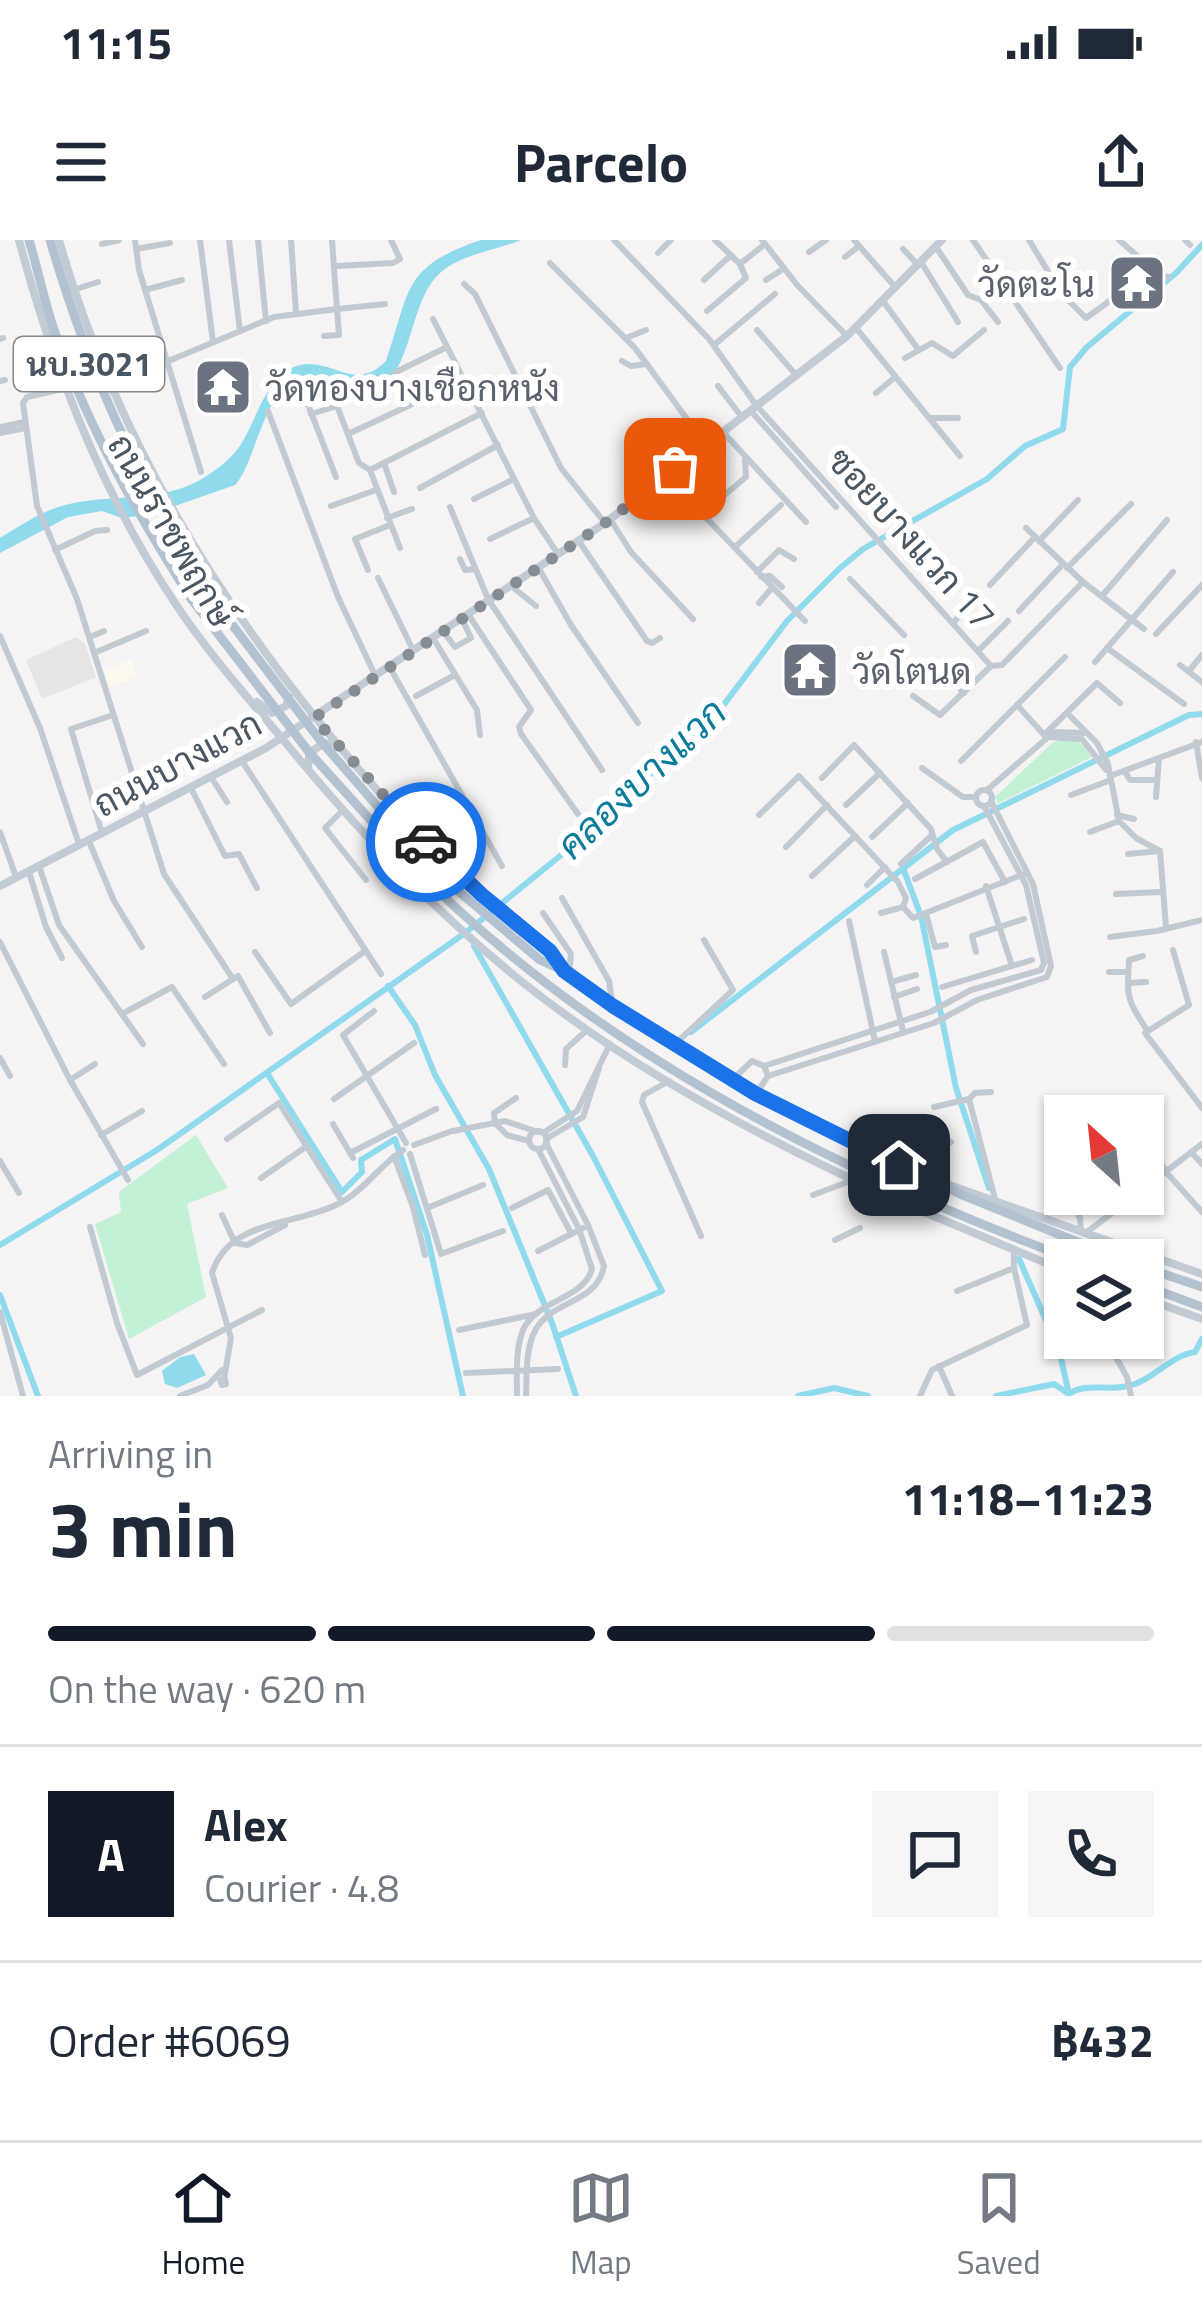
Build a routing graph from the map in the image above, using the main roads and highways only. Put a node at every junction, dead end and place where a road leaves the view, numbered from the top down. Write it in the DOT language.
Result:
graph roads {
  1 [pos="24,240"];
  2 [pos="54,240"];
  3 [pos="939,243"];
  4 [pos="112,478"];
  5 [pos="147,478"];
  6 [pos="166,513"];
  7 [pos="274,663"];
  8 [pos="240,687"];
  9 [pos="314,718"];
  10 [pos="282,738"];
  11 [pos="337,745"];
  12 [pos="308,770"];
  13 [pos="0,886"];
  14 [pos="461,921"];
  15 [pos="567,973"];
  16 [pos="850,1166"];
  17 [pos="934,1181"];
  18 [pos="918,1209"];
  19 [pos="1067,1239"];
  20 [pos="1044,1248"];
  21 [pos="1044,1263"];
  22 [pos="1202,1274"];
  23 [pos="1164,1275"];
  24 [pos="1202,1287"];
  25 [pos="1164,1296"];
  26 [pos="1164,1304"];
  27 [pos="1200,1314"];
  1 -- 4 [label="main road, ถนนราชพฤกษ์ / นบ.3021"];
  1 -- 4 [label="main road, ถนนราชพฤกษ์ / นบ.3021"];
  2 -- 5 [label="main road, ถนนราชพฤกษ์ / นบ.3021"];
  2 -- 5 [label="main road, ถนนราชพฤกษ์ / นบ.3021"];
  3 -- 9 [label="main road, ถนนบางแวก"];
  4 -- 8 [label="main road, ถนนราชพฤกษ์ / นบ.3021"];
  4 -- 14 [label="main road, ถนนราชพฤกษ์ / นบ.3021, bridge"];
  5 -- 6 [label="main road, ถนนราชพฤกษ์ / นบ.3021"];
  6 -- 7 [label="main road, ถนนราชพฤกษ์ / นบ.3021"];
  6 -- 15 [label="main road, ถนนราชพฤกษ์ / นบ.3021, bridge"];
  7 -- 8 [label="main road"];
  7 -- 9 [label="main road, ถนนราชพฤกษ์ / นบ.3021"];
  8 -- 10 [label="main road, ถนนราชพฤกษ์ / นบ.3021"];
  9 -- 10 [label="main road, ถนนบางแวก"];
  9 -- 11 [label="main road, ถนนราชพฤกษ์ / นบ.3021"];
  10 -- 12 [label="main road, ถนนราชพฤกษ์ / นบ.3021"];
  10 -- 13 [label="main road, ถนนบางแวก"];
  11 -- 12 [label="main road"];
  11 -- 15 [label="main road, ถนนราชพฤกษ์ / นบ.3021"];
  12 -- 14 [label="main road, ถนนราชพฤกษ์ / นบ.3021"];
  14 -- 16 [label="main road, ถนนราชพฤกษ์ / นบ.3021"];
  14 -- 18 [label="main road, ถนนราชพฤกษ์ / นบ.3021"];
  15 -- 17 [label="main road, ถนนราชพฤกษ์ / นบ.3021"];
  16 -- 18 [label="main road"];
  16 -- 20 [label="main road, ถนนราชพฤกษ์ / นบ.3021"];
  17 -- 19 [label="main road, ถนนราชพฤกษ์ / นบ.3021"];
  17 -- 22 [label="main road, ถนนราชพฤกษ์ / นบ.3021"];
  18 -- 21 [label="main road, ถนนราชพฤกษ์ / นบ.3021"];
  23 -- 24 [label="main road"];
  25 -- 27 [label="main road"];
  26 -- 27 [label="main road"];
}
